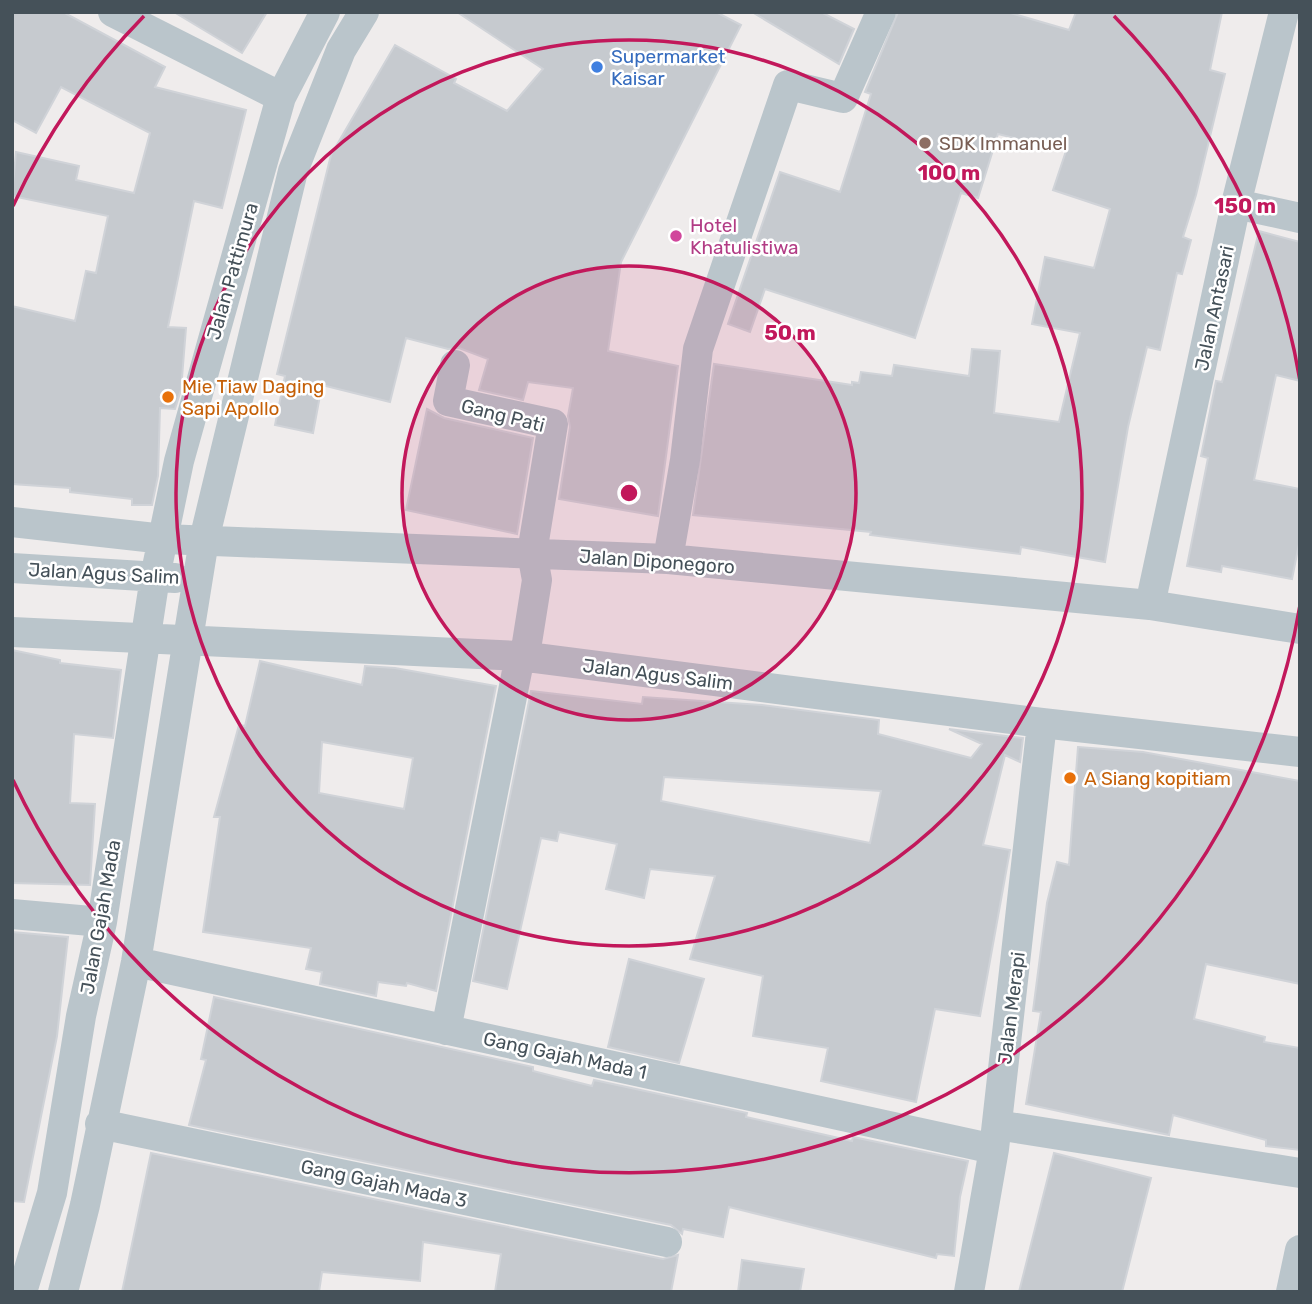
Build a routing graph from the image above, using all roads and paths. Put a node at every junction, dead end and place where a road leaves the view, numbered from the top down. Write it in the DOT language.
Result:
graph roads {
  1 [pos="113,12"];
  2 [pos="325,12"];
  3 [pos="363,12"];
  4 [pos="881,12"];
  5 [pos="1283,12"];
  6 [pos="281,97"];
  7 [pos="1236,204"];
  8 [pos="1300,218"];
  9 [pos="455,365"];
  10 [pos="12,522"];
  11 [pos="164,539"];
  12 [pos="204,540"];
  13 [pos="668,559"];
  14 [pos="534,567"];
  15 [pos="12,568"];
  16 [pos="155,577"];
  17 [pos="196,579"];
  18 [pos="1150,605"];
  19 [pos="1300,629"];
  20 [pos="12,632"];
  21 [pos="145,637"];
  22 [pos="187,640"];
  23 [pos="523,652"];
  24 [pos="1042,723"];
  25 [pos="1300,752"];
  26 [pos="12,914"];
  27 [pos="102,922"];
  28 [pos="136,962"];
  29 [pos="446,1030"];
  30 [pos="100,1124"];
  31 [pos="995,1137"];
  32 [pos="1300,1173"];
  33 [pos="52,1193"];
  34 [pos="85,1205"];
  35 [pos="667,1242"];
  36 [pos="1300,1250"];
  37 [pos="22,1292"];
  38 [pos="63,1292"];
  39 [pos="969,1292"];
  40 [pos="1291,1292"];
  1 -- 6 [label="street"];
  2 -- 6 [label="street, Jalan Pattimura"];
  3 -- 12 [label="street"];
  4 -- 13 [label="street"];
  5 -- 7 [label="street, Jalan Antasari"];
  6 -- 11 [label="street, Jalan Pattimura"];
  7 -- 8 [label="street"];
  7 -- 18 [label="street, Jalan Antasari"];
  9 -- 14 [label="street, Gang Pati"];
  10 -- 11 [label="street, Jalan Diponegoro"];
  11 -- 12 [label="street, Jalan Diponegoro"];
  11 -- 16 [label="street, Jalan Gajah Mada"];
  12 -- 14 [label="street, Jalan Diponegoro"];
  12 -- 17 [label="street"];
  13 -- 14 [label="street, Jalan Diponegoro"];
  13 -- 18 [label="street, Jalan Diponegoro"];
  14 -- 23 [label="street"];
  15 -- 16 [label="street, Jalan Agus Salim"];
  16 -- 17 [label="street, Jalan Agus Salim"];
  16 -- 21 [label="street, Jalan Gajah Mada"];
  17 -- 22 [label="street"];
  18 -- 19 [label="street, Jalan Diponegoro"];
  20 -- 21 [label="street, Jalan Agus Salim"];
  21 -- 22 [label="street, Jalan Agus Salim"];
  21 -- 27 [label="street, Jalan Gajah Mada"];
  22 -- 23 [label="street, Jalan Agus Salim"];
  22 -- 28 [label="street"];
  23 -- 24 [label="street, Jalan Agus Salim"];
  23 -- 29 [label="street"];
  24 -- 25 [label="street, Jalan Agus Salim"];
  24 -- 31 [label="street, Jalan Merapi"];
  26 -- 27 [label="street"];
  27 -- 33 [label="street, Jalan Gajah Mada"];
  28 -- 29 [label="street, Gang Gajah Mada 1"];
  28 -- 30 [label="street"];
  29 -- 31 [label="street, Gang Gajah Mada 1"];
  30 -- 34 [label="street"];
  30 -- 35 [label="street, Gang Gajah Mada 3"];
  31 -- 32 [label="street, Gang Gajah Mada 1"];
  31 -- 39 [label="street, Jalan Merapi"];
  33 -- 34 [label="street"];
  33 -- 37 [label="street, Jalan Gajah Mada"];
  34 -- 38 [label="street"];
  36 -- 40 [label="street"];
}
